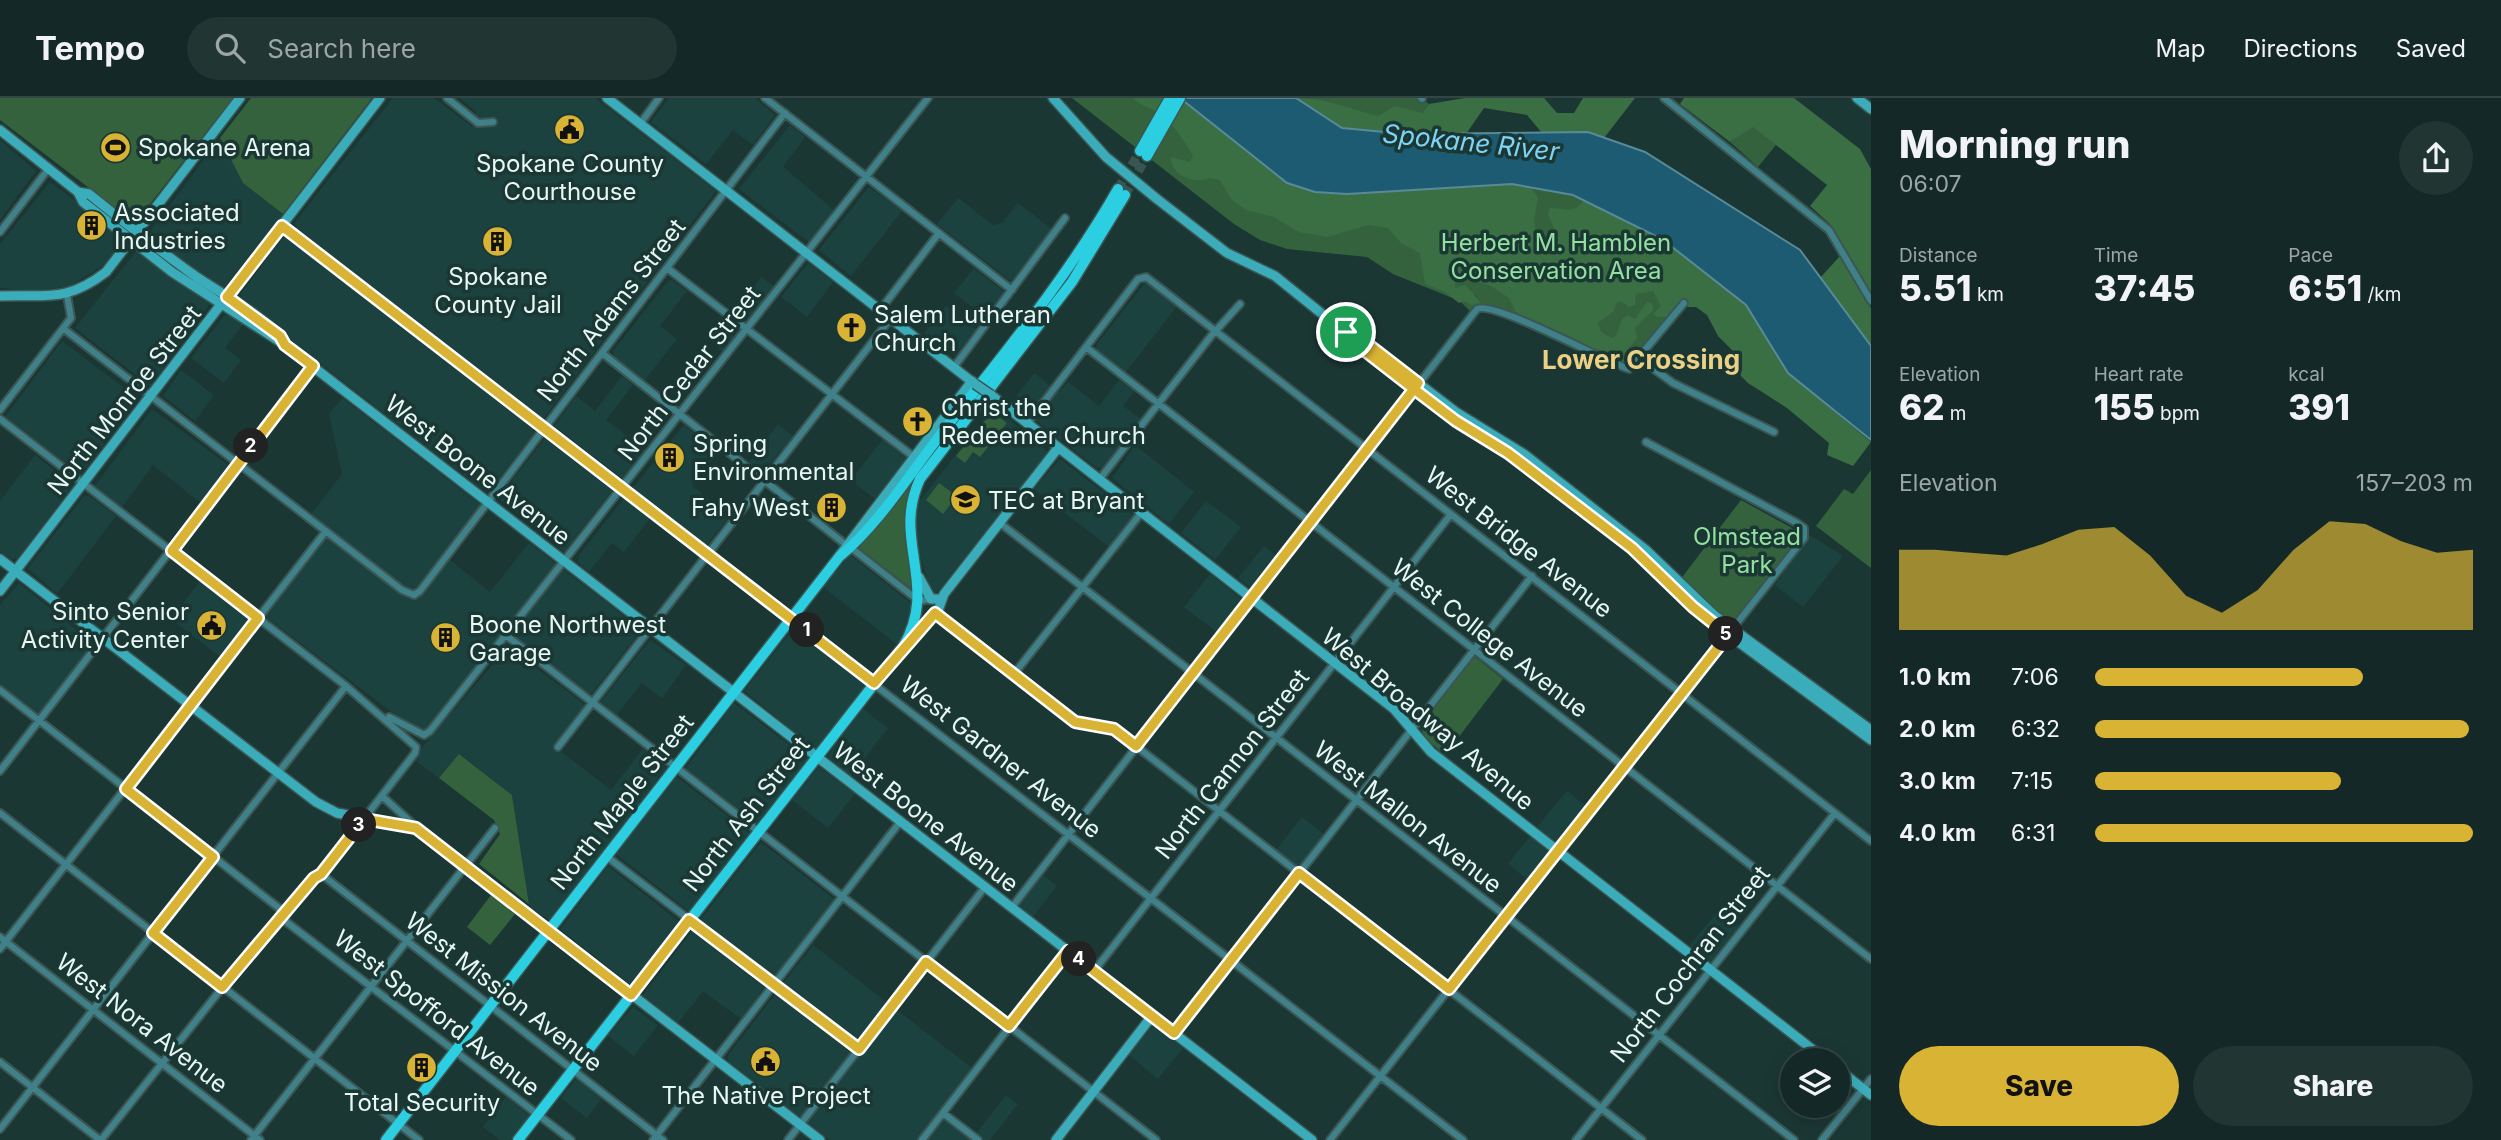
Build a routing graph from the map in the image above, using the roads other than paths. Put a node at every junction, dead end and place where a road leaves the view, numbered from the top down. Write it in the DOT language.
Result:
graph roads {
  1 [pos="240,98"];
  2 [pos="380,98"];
  3 [pos="447,98"];
  4 [pos="607,98"];
  5 [pos="659,98"];
  6 [pos="765,98"];
  7 [pos="928,98"];
  8 [pos="1053,98"];
  9 [pos="1170,98"];
  10 [pos="1180,98"];
  11 [pos="1664,98"];
  12 [pos="1857,98"];
  13 [pos="1871,109"];
  14 [pos="785,113"];
  15 [pos="493,122"];
  16 [pos="640,124"];
  17 [pos="0,130"];
  18 [pos="49,168"];
  19 [pos="866,176"];
  20 [pos="727,190"];
  21 [pos="1065,218"];
  22 [pos="282,226"];
  23 [pos="0,232"];
  24 [pos="939,233"];
  25 [pos="135,236"];
  26 [pos="808,253"];
  27 [pos="667,268"];
  28 [pos="1012,290"];
  29 [pos="67,295"];
  30 [pos="0,296"];
  31 [pos="227,297"];
  32 [pos="1871,301"];
  33 [pos="1684,303"];
  34 [pos="1240,304"];
  35 [pos="220,305"];
  36 [pos="881,309"];
  37 [pos="891,318"];
  38 [pos="64,329"];
  39 [pos="748,329"];
  40 [pos="1216,331"];
  41 [pos="285,345"];
  42 [pos="1086,347"];
  43 [pos="602,353"];
  44 [pos="1640,359"];
  45 [pos="313,366"];
  46 [pos="954,366"];
  47 [pos="974,382"];
  48 [pos="1416,386"];
  49 [pos="833,393"];
  50 [pos="150,396"];
  51 [pos="1159,405"];
  52 [pos="0,410"];
  53 [pos="681,415"];
  54 [pos="0,419"];
  55 [pos="1027,424"];
  56 [pos="544,428"];
  57 [pos="1774,432"];
  58 [pos="1646,442"];
  59 [pos="1058,448"];
  60 [pos="1367,449"];
  61 [pos="914,457"];
  62 [pos="238,463"];
  63 [pos="764,480"];
  64 [pos="1099,480"];
  65 [pos="83,484"];
  66 [pos="624,488"];
  67 [pos="488,501"];
  68 [pos="1141,513"];
  69 [pos="1451,514"];
  70 [pos="999,523"];
  71 [pos="1310,523"];
  72 [pos="326,531"];
  73 [pos="848,546"];
  74 [pos="172,551"];
  75 [pos="708,553"];
  76 [pos="0,559"];
  77 [pos="565,561"];
  78 [pos="16,571"];
  79 [pos="1532,576"];
  80 [pos="919,577"];
  81 [pos="1082,587"];
  82 [pos="1394,588"];
  83 [pos="0,591"];
  84 [pos="936,599"];
  85 [pos="1251,599"];
  86 [pos="919,601"];
  87 [pos="935,613"];
  88 [pos="258,618"];
  89 [pos="791,618"];
  90 [pos="650,628"];
  91 [pos="1730,632"];
  92 [pos="507,636"];
  93 [pos="104,638"];
  94 [pos="903,647"];
  95 [pos="1474,649"];
  96 [pos="1335,663"];
  97 [pos="1014,674"];
  98 [pos="1192,674"];
  99 [pos="874,683"];
  100 [pos="346,686"];
  101 [pos="0,690"];
  102 [pos="733,693"];
  103 [pos="1682,694"];
  104 [pos="593,703"];
  105 [pos="192,706"];
  106 [pos="378,711"];
  107 [pos="40,722"];
  108 [pos="1864,728"];
  109 [pos="1412,730"];
  110 [pos="1276,739"];
  111 [pos="1871,740"];
  112 [pos="1136,746"];
  113 [pos="558,747"];
  114 [pos="817,757"];
  115 [pos="676,767"];
  116 [pos="1624,767"];
  117 [pos="0,771"];
  118 [pos="279,773"];
  119 [pos="126,789"];
  120 [pos="382,796"];
  121 [pos="1356,800"];
  122 [pos="1220,811"];
  123 [pos="0,813"];
  124 [pos="1835,813"];
  125 [pos="364,819"];
  126 [pos="900,822"];
  127 [pos="416,828"];
  128 [pos="495,828"];
  129 [pos="759,832"];
  130 [pos="1069,834"];
  131 [pos="1871,841"];
  132 [pos="1558,851"];
  133 [pos="606,856"];
  134 [pos="213,857"];
  135 [pos="66,865"];
  136 [pos="465,866"];
  137 [pos="1299,873"];
  138 [pos="321,874"];
  139 [pos="1777,886"];
  140 [pos="985,887"];
  141 [pos="842,896"];
  142 [pos="1152,897"];
  143 [pos="1012,907"];
  144 [pos="282,915"];
  145 [pos="1506,917"];
  146 [pos="689,920"];
  147 [pos="549,931"];
  148 [pos="153,933"];
  149 [pos="3,939"];
  150 [pos="406,940"];
  151 [pos="0,949"];
  152 [pos="1068,951"];
  153 [pos="1231,959"];
  154 [pos="1871,959"];
  155 [pos="926,962"];
  156 [pos="1710,970"];
  157 [pos="1094,971"];
  158 [pos="773,985"];
  159 [pos="370,986"];
  160 [pos="222,987"];
  161 [pos="1449,989"];
  162 [pos="631,995"];
  163 [pos="491,1006"];
  164 [pos="93,1010"];
  165 [pos="1152,1016"];
  166 [pos="1009,1026"];
  167 [pos="1174,1033"];
  168 [pos="1659,1034"];
  169 [pos="1811,1048"];
  170 [pos="859,1049"];
  171 [pos="455,1052"];
  172 [pos="716,1059"];
  173 [pos="314,1060"];
  174 [pos="0,1062"];
  175 [pos="162,1063"];
  176 [pos="573,1070"];
  177 [pos="1380,1076"];
  178 [pos="1850,1079"];
  179 [pos="1871,1079"];
  180 [pos="33,1087"];
  181 [pos="1094,1091"];
  182 [pos="1867,1092"];
  183 [pos="1601,1108"];
  184 [pos="943,1113"];
  185 [pos="538,1115"];
  186 [pos="398,1125"];
  187 [pos="800,1125"];
  188 [pos="0,1129"];
  189 [pos="255,1138"];
  190 [pos="658,1138"];
  191 [pos="100,1140"];
  192 [pos="387,1140"];
  193 [pos="419,1140"];
  194 [pos="519,1140"];
  195 [pos="571,1140"];
  196 [pos="789,1140"];
  197 [pos="820,1140"];
  198 [pos="922,1140"];
  199 [pos="978,1140"];
  200 [pos="1056,1140"];
  201 [pos="1156,1140"];
  202 [pos="1312,1140"];
  203 [pos="1330,1140"];
  204 [pos="1463,1140"];
  205 [pos="1576,1140"];
  206 [pos="1642,1140"];
  207 [pos="1794,1140"];
  208 [pos="1822,1140"];
  1 -- 25 [label="street"];
  2 -- 22 [label="street, North Monroe Street"];
  3 -- 15 [label="street"];
  4 -- 16 [label="street, West Broadway Avenue"];
  5 -- 16 [label="street"];
  6 -- 14 [label="street"];
  7 -- 19 [label="street, North Cedar Street"];
  8 -- 48 [label="street"];
  9 -- 10 [label="main road"];
  11 -- 32 [label="street"];
  12 -- 13 [label="street"];
  14 -- 19 [label="street"];
  14 -- 20 [label="street, North Adams Street"];
  16 -- 20 [label="street, West Broadway Avenue"];
  17 -- 18 [label="street, West Boone Avenue"];
  18 -- 23 [label="street"];
  18 -- 25 [label="street, West Boone Avenue"];
  19 -- 24 [label="street"];
  19 -- 26 [label="street, North Cedar Street"];
  20 -- 26 [label="street, West Broadway Avenue"];
  20 -- 27 [label="street, North Adams Street"];
  21 -- 28 [label="street"];
  22 -- 31 [label="street, North Monroe Street"];
  22 -- 56 [label="street, West Gardner Avenue"];
  24 -- 28 [label="street"];
  24 -- 36 [label="street"];
  25 -- 29 [label="street"];
  25 -- 31 [label="street, West Boone Avenue"];
  25 -- 35 [label="street, West Boone Avenue"];
  26 -- 36 [label="street, West Broadway Avenue"];
  26 -- 39 [label="street, North Cedar Street"];
  27 -- 39 [label="street"];
  27 -- 43 [label="street, North Adams Street"];
  28 -- 46 [label="street"];
  29 -- 30 [label="street"];
  29 -- 38 [label="street"];
  31 -- 35 [label="street, North Monroe Street"];
  31 -- 41 [label="street, West Boone Avenue"];
  33 -- 44 [label="street"];
  34 -- 40 [label="street"];
  35 -- 41 [label="street, West Boone Avenue"];
  35 -- 50 [label="street, North Monroe Street"];
  36 -- 37 [label="street, West Broadway Avenue"];
  37 -- 46 [label="street, West Broadway Avenue"];
  37 -- 49 [label="street"];
  38 -- 50 [label="street"];
  38 -- 52 [label="street"];
  39 -- 49 [label="street"];
  39 -- 53 [label="street, North Cedar Street"];
  40 -- 42 [label="street, West Bridge Avenue"];
  40 -- 51 [label="street"];
  40 -- 60 [label="street, West Bridge Avenue"];
  41 -- 45 [label="street, West Boone Avenue"];
  42 -- 51 [label="street, West College Avenue"];
  42 -- 55 [label="street"];
  43 -- 53 [label="street"];
  43 -- 56 [label="street, North Adams Street"];
  44 -- 48 [label="street"];
  44 -- 57 [label="street"];
  45 -- 62 [label="street"];
  45 -- 67 [label="street, West Boone Avenue"];
  46 -- 47 [label="street, West Broadway Avenue"];
  47 -- 55 [label="street, West Broadway Avenue, bridge"];
  47 -- 61 [label="street, North Maple Street"];
  48 -- 60 [label="street"];
  48 -- 91 [label="street"];
  49 -- 61 [label="street"];
  49 -- 63 [label="street"];
  50 -- 62 [label="street"];
  50 -- 65 [label="street, North Monroe Street"];
  51 -- 64 [label="street"];
  51 -- 71 [label="street, West College Avenue"];
  53 -- 63 [label="street"];
  53 -- 66 [label="street, North Cedar Street"];
  54 -- 65 [label="street"];
  55 -- 59 [label="street, West Broadway Avenue"];
  56 -- 66 [label="street, West Gardner Avenue"];
  56 -- 67 [label="street, North Adams Street"];
  58 -- 91 [label="street"];
  59 -- 64 [label="street, West Broadway Avenue"];
  59 -- 70 [label="street, North Ash Street"];
  60 -- 69 [label="street, West Bridge Avenue"];
  60 -- 71 [label="street"];
  61 -- 73 [label="street, North Maple Street"];
  62 -- 72 [label="street"];
  62 -- 74 [label="street"];
  63 -- 73 [label="street"];
  63 -- 75 [label="street"];
  64 -- 68 [label="street, West Broadway Avenue"];
  65 -- 74 [label="street"];
  65 -- 78 [label="street, North Monroe Street"];
  66 -- 75 [label="street, West Gardner Avenue"];
  66 -- 77 [label="street, North Cedar Street"];
  67 -- 72 [label="street, North Adams Street"];
  67 -- 77 [label="street, West Boone Avenue"];
  68 -- 81 [label="street"];
  68 -- 85 [label="street, West Broadway Avenue"];
  69 -- 79 [label="street, West Bridge Avenue"];
  69 -- 82 [label="street, North Cannon Street"];
  70 -- 81 [label="street, West Mallon Avenue"];
  70 -- 84 [label="street, North Ash Street"];
  71 -- 82 [label="street, West College Avenue"];
  71 -- 85 [label="street"];
  72 -- 88 [label="street"];
  73 -- 80 [label="main road, North Maple Street"];
  73 -- 86 [label="street"];
  73 -- 89 [label="main road, North Maple Street"];
  74 -- 88 [label="street"];
  74 -- 93 [label="street"];
  75 -- 89 [label="street, West Gardner Avenue"];
  75 -- 90 [label="street"];
  76 -- 78 [label="street"];
  77 -- 90 [label="street, West Boone Avenue"];
  77 -- 92 [label="street, North Cedar Street"];
  78 -- 83 [label="street, North Monroe Street"];
  78 -- 93 [label="street"];
  79 -- 95 [label="street"];
  79 -- 103 [label="street, West Bridge Avenue"];
  80 -- 84 [label="street"];
  80 -- 86 [label="main road, North Maple Street"];
  81 -- 97 [label="street"];
  81 -- 98 [label="street, West Mallon Avenue"];
  82 -- 95 [label="street, West College Avenue"];
  82 -- 96 [label="street, North Cannon Street"];
  84 -- 86 [label="street"];
  84 -- 87 [label="street, North Ash Street"];
  85 -- 96 [label="street, West Broadway Avenue"];
  85 -- 98 [label="street"];
  86 -- 94 [label="main road, North Ash Street"];
  87 -- 94 [label="street, North Ash Street"];
  87 -- 97 [label="street"];
  88 -- 100 [label="street"];
  88 -- 105 [label="street"];
  89 -- 99 [label="street, West Gardner Avenue"];
  89 -- 102 [label="main road, North Maple Street"];
  90 -- 102 [label="street, West Boone Avenue"];
  90 -- 104 [label="street"];
  91 -- 103 [label="street"];
  91 -- 108 [label="street"];
  92 -- 104 [label="street"];
  92 -- 106 [label="street, North Cedar Street"];
  93 -- 105 [label="street"];
  93 -- 107 [label="street"];
  94 -- 99 [label="main road, North Ash Street"];
  95 -- 109 [label="street"];
  95 -- 116 [label="street, West College Avenue"];
  96 -- 109 [label="street, West Broadway Avenue"];
  96 -- 110 [label="street, North Cannon Street"];
  97 -- 112 [label="street"];
  98 -- 110 [label="street, West Mallon Avenue"];
  98 -- 112 [label="street"];
  99 -- 114 [label="main road, North Ash Street"];
  99 -- 130 [label="street, West Gardner Avenue"];
  100 -- 106 [label="street"];
  100 -- 118 [label="street"];
  101 -- 107 [label="street, West Spofford Avenue"];
  102 -- 114 [label="street, West Boone Avenue"];
  102 -- 115 [label="main road, North Maple Street"];
  103 -- 116 [label="street"];
  103 -- 124 [label="street, West Bridge Avenue"];
  104 -- 113 [label="street"];
  104 -- 115 [label="street"];
  105 -- 118 [label="street"];
  105 -- 119 [label="street"];
  106 -- 120 [label="street"];
  107 -- 117 [label="street"];
  107 -- 119 [label="street, West Spofford Avenue"];
  108 -- 111 [label="street"];
  109 -- 121 [label="street"];
  109 -- 132 [label="street, West Broadway Avenue"];
  110 -- 121 [label="street, West Mallon Avenue"];
  110 -- 122 [label="street, North Cannon Street"];
  112 -- 122 [label="street"];
  112 -- 130 [label="street"];
  114 -- 126 [label="street, West Boone Avenue"];
  114 -- 129 [label="main road, North Ash Street"];
  115 -- 129 [label="street"];
  115 -- 133 [label="main road, North Maple Street"];
  116 -- 132 [label="street"];
  116 -- 139 [label="street, West College Avenue"];
  118 -- 125 [label="street"];
  118 -- 134 [label="street"];
  119 -- 134 [label="street, West Spofford Avenue"];
  119 -- 135 [label="street"];
  120 -- 125 [label="street"];
  120 -- 127 [label="street"];
  121 -- 137 [label="street"];
  121 -- 145 [label="street, West Mallon Avenue"];
  122 -- 137 [label="street"];
  122 -- 142 [label="street, North Cannon Street"];
  123 -- 135 [label="street"];
  124 -- 131 [label="street, West Bridge Avenue"];
  124 -- 139 [label="street, North Cochran Street"];
  125 -- 127 [label="street"];
  125 -- 138 [label="street"];
  126 -- 140 [label="street, West Boone Avenue"];
  126 -- 141 [label="street"];
  127 -- 136 [label="street"];
  128 -- 136 [label="street"];
  129 -- 141 [label="street"];
  129 -- 146 [label="main road, North Ash Street"];
  130 -- 142 [label="street, West Gardner Avenue"];
  130 -- 143 [label="street"];
  132 -- 145 [label="street"];
  132 -- 156 [label="street, West Broadway Avenue"];
  133 -- 146 [label="street"];
  133 -- 147 [label="main road, North Maple Street"];
  134 -- 144 [label="street, West Spofford Avenue"];
  134 -- 148 [label="street"];
  135 -- 148 [label="street"];
  135 -- 149 [label="street"];
  136 -- 147 [label="street"];
  136 -- 150 [label="street"];
  137 -- 153 [label="street"];
  137 -- 161 [label="street"];
  138 -- 144 [label="street"];
  138 -- 150 [label="street, West Mission Avenue"];
  139 -- 154 [label="street, West College Avenue"];
  139 -- 156 [label="street, North Cochran Street"];
  140 -- 143 [label="street, West Boone Avenue"];
  140 -- 155 [label="street"];
  141 -- 155 [label="street"];
  141 -- 158 [label="street"];
  142 -- 153 [label="street, West Gardner Avenue"];
  142 -- 157 [label="street, North Cannon Street"];
  143 -- 152 [label="street, West Boone Avenue"];
  144 -- 159 [label="street, West Spofford Avenue"];
  144 -- 160 [label="street"];
  145 -- 161 [label="street"];
  145 -- 168 [label="street, West Mallon Avenue"];
  146 -- 158 [label="street"];
  146 -- 162 [label="main road, North Ash Street"];
  147 -- 162 [label="street"];
  147 -- 163 [label="main road, North Maple Street"];
  148 -- 160 [label="street"];
  148 -- 164 [label="street"];
  149 -- 151 [label="street"];
  149 -- 164 [label="street, West Nora Avenue"];
  150 -- 159 [label="street"];
  150 -- 163 [label="street, West Mission Avenue"];
  152 -- 157 [label="street, West Boone Avenue"];
  152 -- 166 [label="street"];
  153 -- 167 [label="street"];
  153 -- 177 [label="street, West Gardner Avenue"];
  155 -- 166 [label="street"];
  155 -- 170 [label="street"];
  156 -- 168 [label="street, North Cochran Street"];
  156 -- 169 [label="street, West Broadway Avenue"];
  157 -- 165 [label="street, West Boone Avenue"];
  158 -- 170 [label="street"];
  158 -- 172 [label="street"];
  159 -- 171 [label="street, West Spofford Avenue"];
  159 -- 173 [label="street"];
  160 -- 173 [label="street"];
  160 -- 175 [label="street"];
  161 -- 177 [label="street"];
  161 -- 183 [label="street"];
  162 -- 172 [label="street"];
  162 -- 176 [label="main road, North Ash Street"];
  163 -- 171 [label="main road, North Maple Street"];
  163 -- 176 [label="street, West Mission Avenue"];
  164 -- 175 [label="street, West Nora Avenue"];
  164 -- 180 [label="street"];
  165 -- 167 [label="street, West Boone Avenue"];
  165 -- 181 [label="street"];
  166 -- 181 [label="street"];
  166 -- 184 [label="street"];
  167 -- 202 [label="street, West Boone Avenue"];
  168 -- 183 [label="street, North Cochran Street"];
  168 -- 207 [label="street, West Mallon Avenue"];
  170 -- 187 [label="street"];
  171 -- 185 [label="street, West Spofford Avenue"];
  171 -- 186 [label="main road, North Maple Street"];
  172 -- 187 [label="street"];
  172 -- 190 [label="street"];
  173 -- 186 [label="street"];
  173 -- 189 [label="street"];
  174 -- 180 [label="street"];
  175 -- 189 [label="street, West Nora Avenue"];
  175 -- 191 [label="street"];
  176 -- 185 [label="main road, North Ash Street"];
  176 -- 190 [label="street, West Mission Avenue"];
  177 -- 203 [label="street"];
  177 -- 204 [label="street, West Gardner Avenue"];
  178 -- 182 [label="street"];
  179 -- 182 [label="street"];
  180 -- 188 [label="street"];
  180 -- 191 [label="street"];
  181 -- 200 [label="street"];
  181 -- 201 [label="street"];
  182 -- 208 [label="street"];
  183 -- 205 [label="street, North Cochran Street"];
  183 -- 206 [label="street"];
  184 -- 198 [label="street"];
  184 -- 199 [label="street"];
  185 -- 194 [label="main road, North Ash Street"];
  185 -- 195 [label="street, West Spofford Avenue"];
  186 -- 192 [label="main road, North Maple Street"];
  186 -- 193 [label="street"];
  187 -- 196 [label="street"];
  187 -- 197 [label="street"];
}
